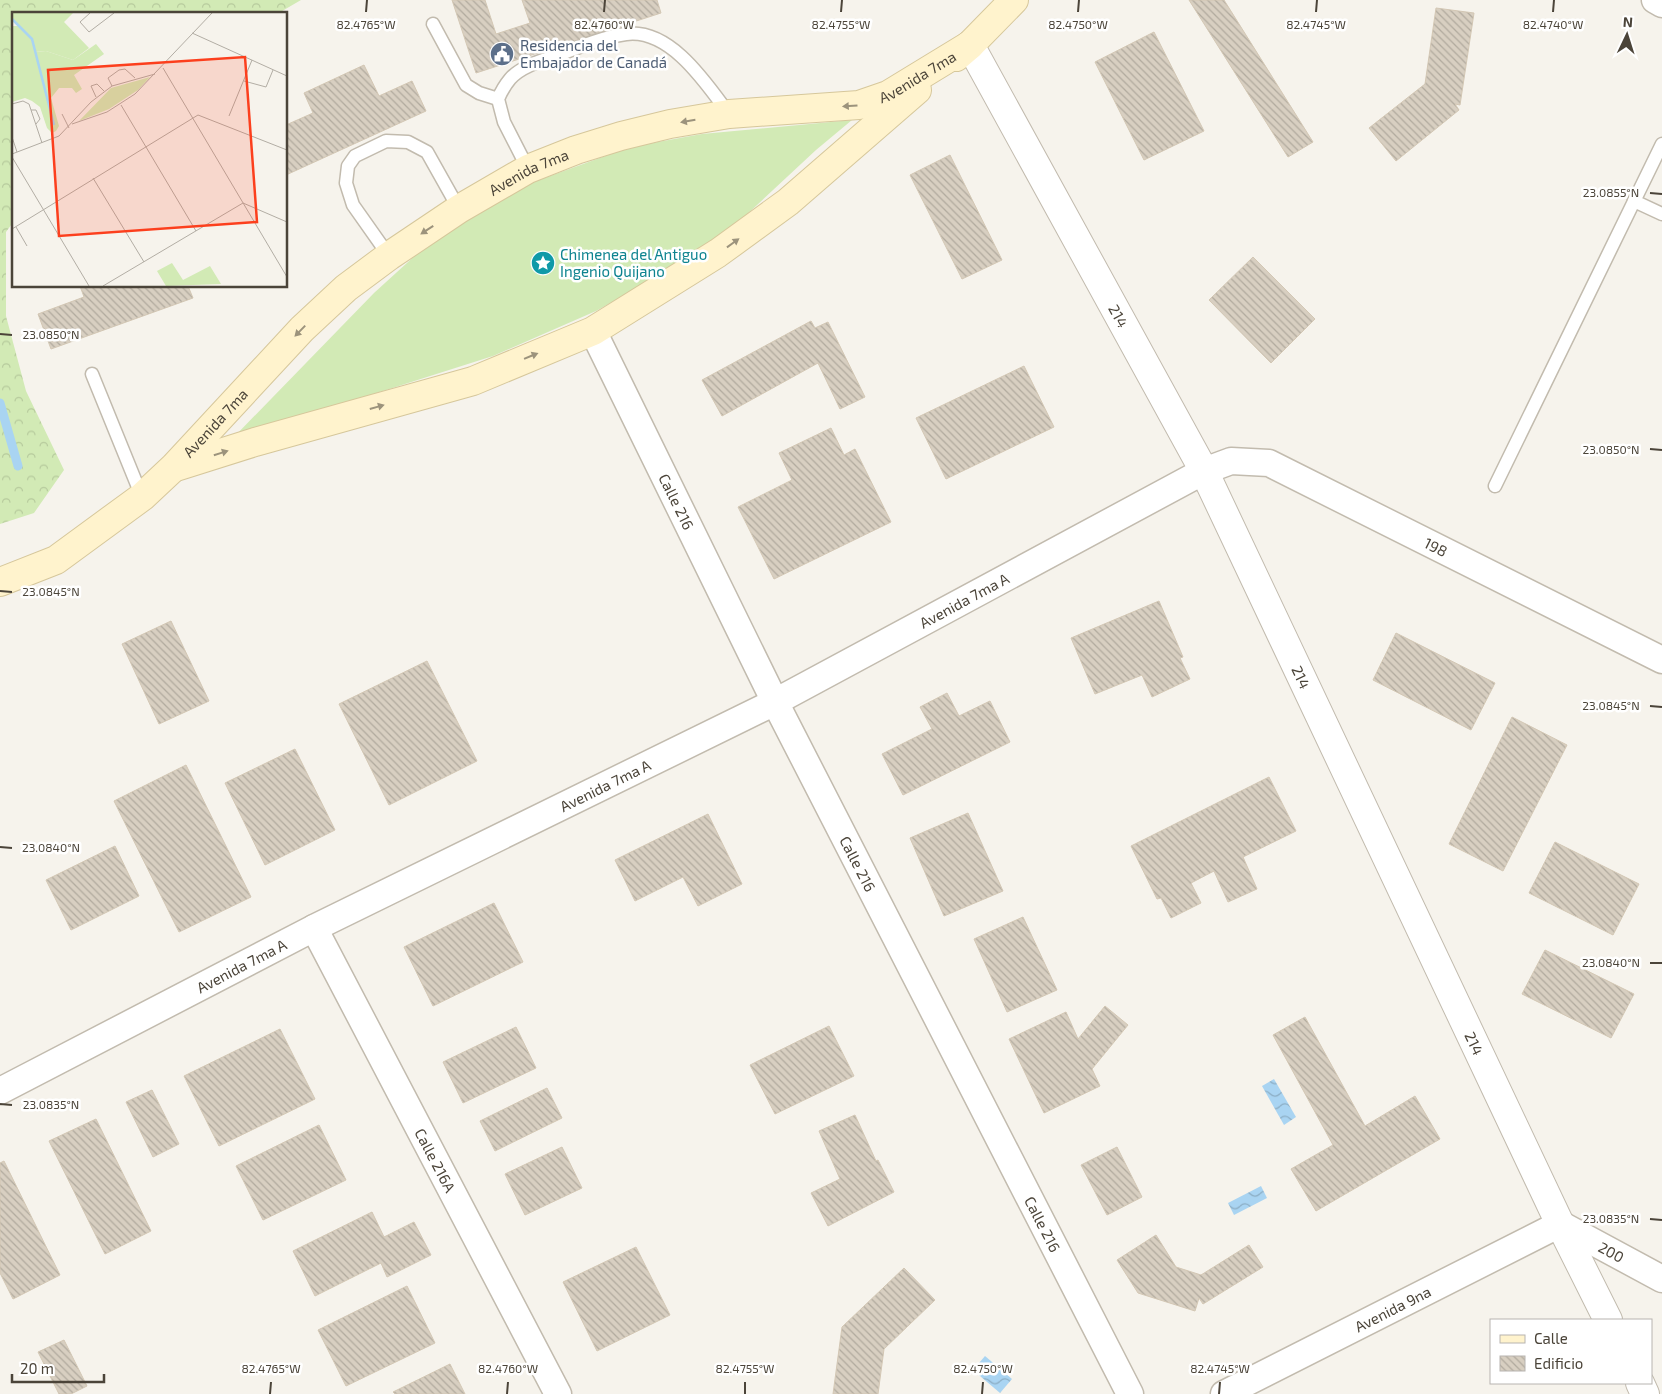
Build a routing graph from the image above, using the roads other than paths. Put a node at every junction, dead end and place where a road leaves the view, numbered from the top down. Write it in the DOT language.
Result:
graph roads {
  1 [pos="1014,0"];
  2 [pos="1655,0"];
  3 [pos="1662,4"];
  4 [pos="433,24"];
  5 [pos="970,45"];
  6 [pos="498,98"];
  7 [pos="729,114"];
  8 [pos="1662,144"];
  9 [pos="528,169"];
  10 [pos="1634,201"];
  11 [pos="459,209"];
  12 [pos="1662,214"];
  13 [pos="389,256"];
  14 [pos="593,331"];
  15 [pos="92,374"];
  16 [pos="174,467"];
  17 [pos="1204,471"];
  18 [pos="1495,486"];
  19 [pos="142,498"];
  20 [pos="0,582"];
  21 [pos="1662,660"];
  22 [pos="775,702"];
  23 [pos="314,928"];
  24 [pos="0,1091"];
  25 [pos="1560,1224"];
  26 [pos="1662,1279"];
  27 [pos="1608,1319"];
  28 [pos="558,1394"];
  29 [pos="1130,1394"];
  30 [pos="1224,1394"];
  1 -- 5 [label="main road, Avenida 7ma"];
  2 -- 3 [label="street"];
  4 -- 6 [label="lane"];
  5 -- 7 [label="main road, Avenida 7ma, one-way"];
  14 -- 5 [label="main road, Avenida 7ma, one-way"];
  5 -- 17 [label="street, 214"];
  6 -- 7 [label="lane"];
  6 -- 9 [label="lane"];
  7 -- 9 [label="main road, Avenida 7ma, one-way"];
  8 -- 10 [label="lane"];
  9 -- 11 [label="main road, Avenida 7ma"];
  10 -- 12 [label="lane"];
  10 -- 18 [label="lane"];
  11 -- 13 [label="main road, Avenida 7ma, one-way"];
  11 -- 13 [label="lane"];
  13 -- 16 [label="main road, Avenida 7ma, one-way"];
  16 -- 14 [label="main road, Avenida 7ma, one-way"];
  14 -- 22 [label="street, Calle 216"];
  15 -- 19 [label="lane"];
  16 -- 19 [label="main road, Avenida 7ma"];
  17 -- 21 [label="street, 198"];
  17 -- 22 [label="street, Avenida 7ma A"];
  17 -- 25 [label="street, 214"];
  19 -- 20 [label="main road, Avenida 7ma"];
  22 -- 23 [label="street, Avenida 7ma A"];
  22 -- 29 [label="street, Calle 216"];
  23 -- 24 [label="street, Avenida 7ma A"];
  23 -- 28 [label="street, Calle 216A"];
  25 -- 26 [label="street, 200"];
  25 -- 27 [label="street, 214"];
  25 -- 30 [label="street, Avenida 9na"];
}
